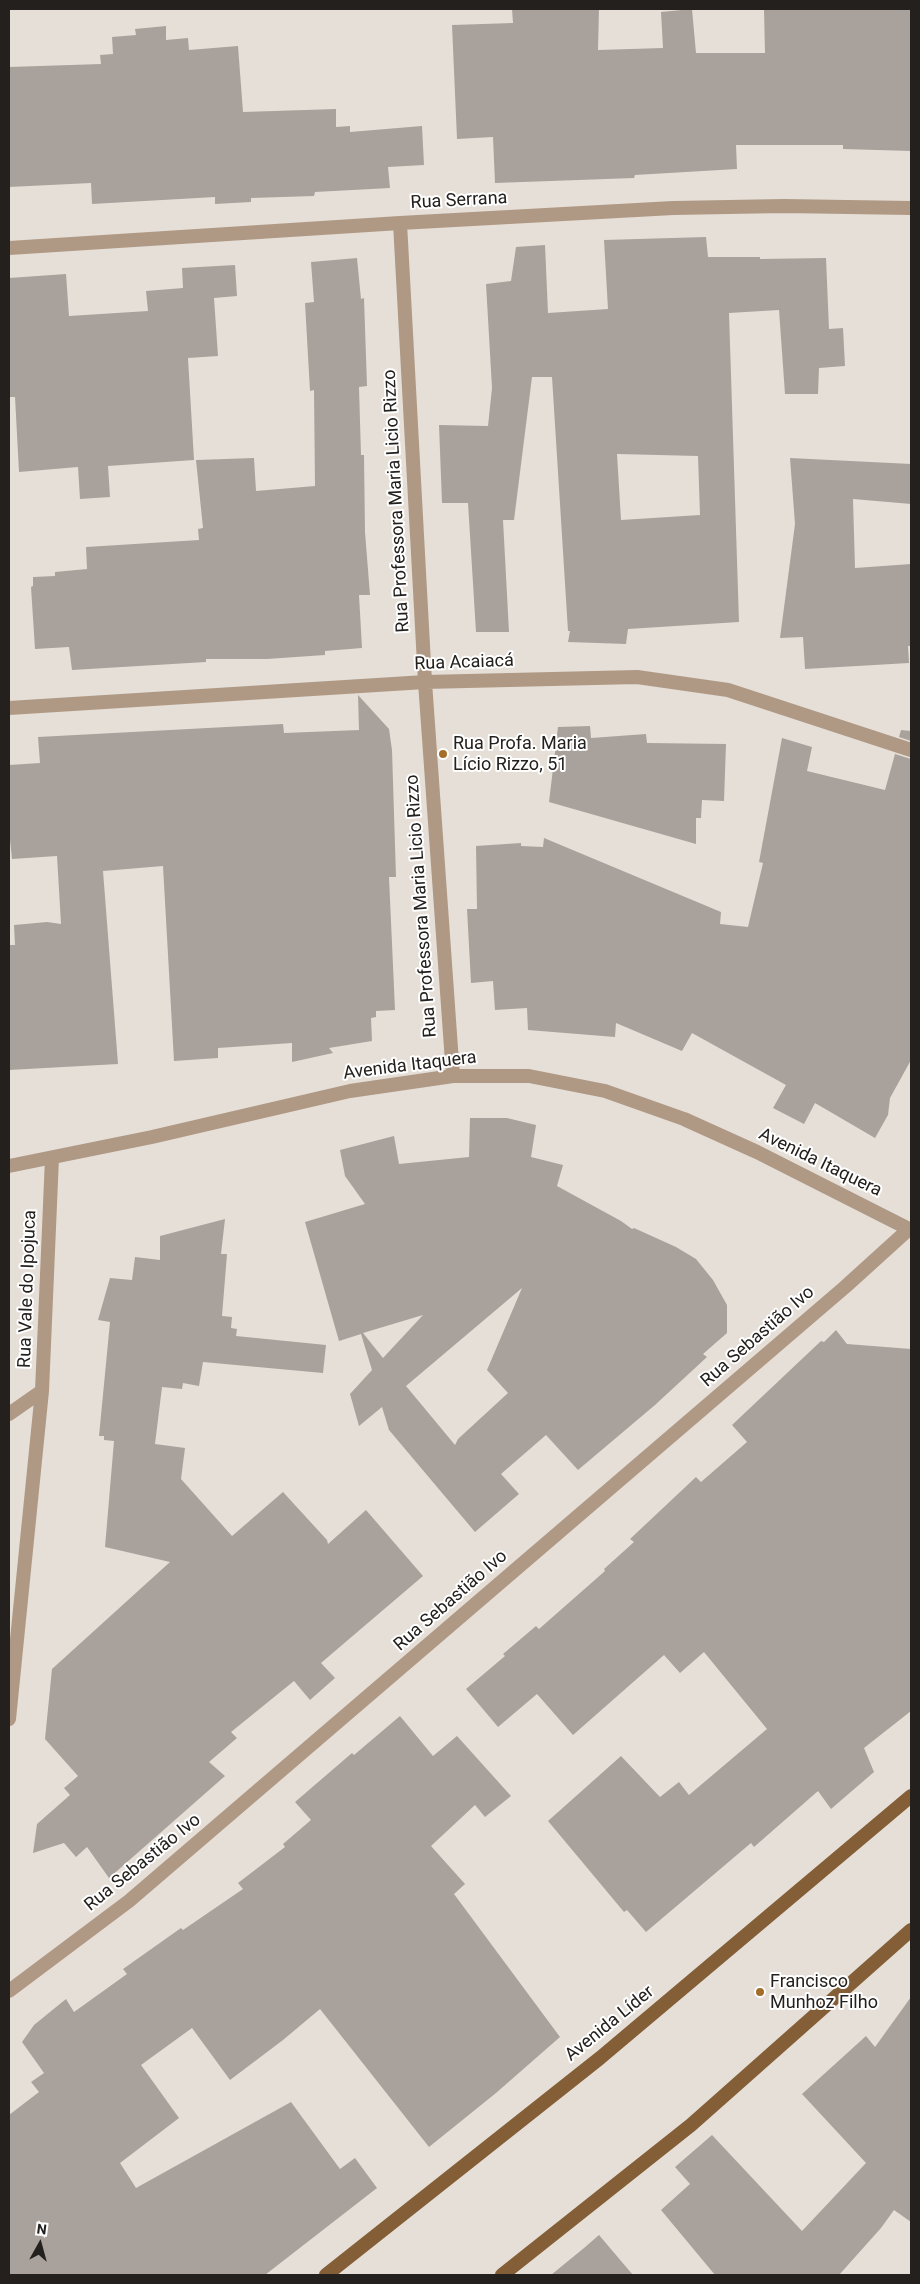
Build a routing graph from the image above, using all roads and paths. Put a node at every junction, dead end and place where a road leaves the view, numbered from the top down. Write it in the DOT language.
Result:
graph roads {
  1 [pos="911,208"];
  2 [pos="400,223"];
  3 [pos="9,248"];
  4 [pos="425,682"];
  5 [pos="9,708"];
  6 [pos="911,750"];
  7 [pos="453,1076"];
  8 [pos="52,1158"];
  9 [pos="9,1166"];
  10 [pos="910,1229"];
  11 [pos="42,1391"];
  12 [pos="9,1414"];
  13 [pos="9,1719"];
  14 [pos="911,1796"];
  15 [pos="911,1930"];
  16 [pos="9,1991"];
  17 [pos="326,2275"];
  18 [pos="502,2275"];
  1 -- 2 [label="street, Rua Serrana"];
  2 -- 3 [label="street, Rua Serrana"];
  2 -- 4 [label="street, Rua Professora Maria Licio Rizzo"];
  4 -- 5 [label="street, Rua Acaiacá"];
  4 -- 6 [label="street, Rua Acaiacá"];
  4 -- 7 [label="street, Rua Professora Maria Licio Rizzo"];
  7 -- 8 [label="street, Avenida Itaquera"];
  7 -- 10 [label="street, Avenida Itaquera"];
  8 -- 9 [label="street, Avenida Itaquera"];
  8 -- 11 [label="street, Rua Vale do Ipojuca"];
  10 -- 16 [label="street, Rua Sebastião Ivo"];
  11 -- 12 [label="street"];
  11 -- 13 [label="street, Rua Vale do Ipojuca"];
  14 -- 17 [label="main road, Avenida Líder"];
  15 -- 18 [label="main road"];
}
